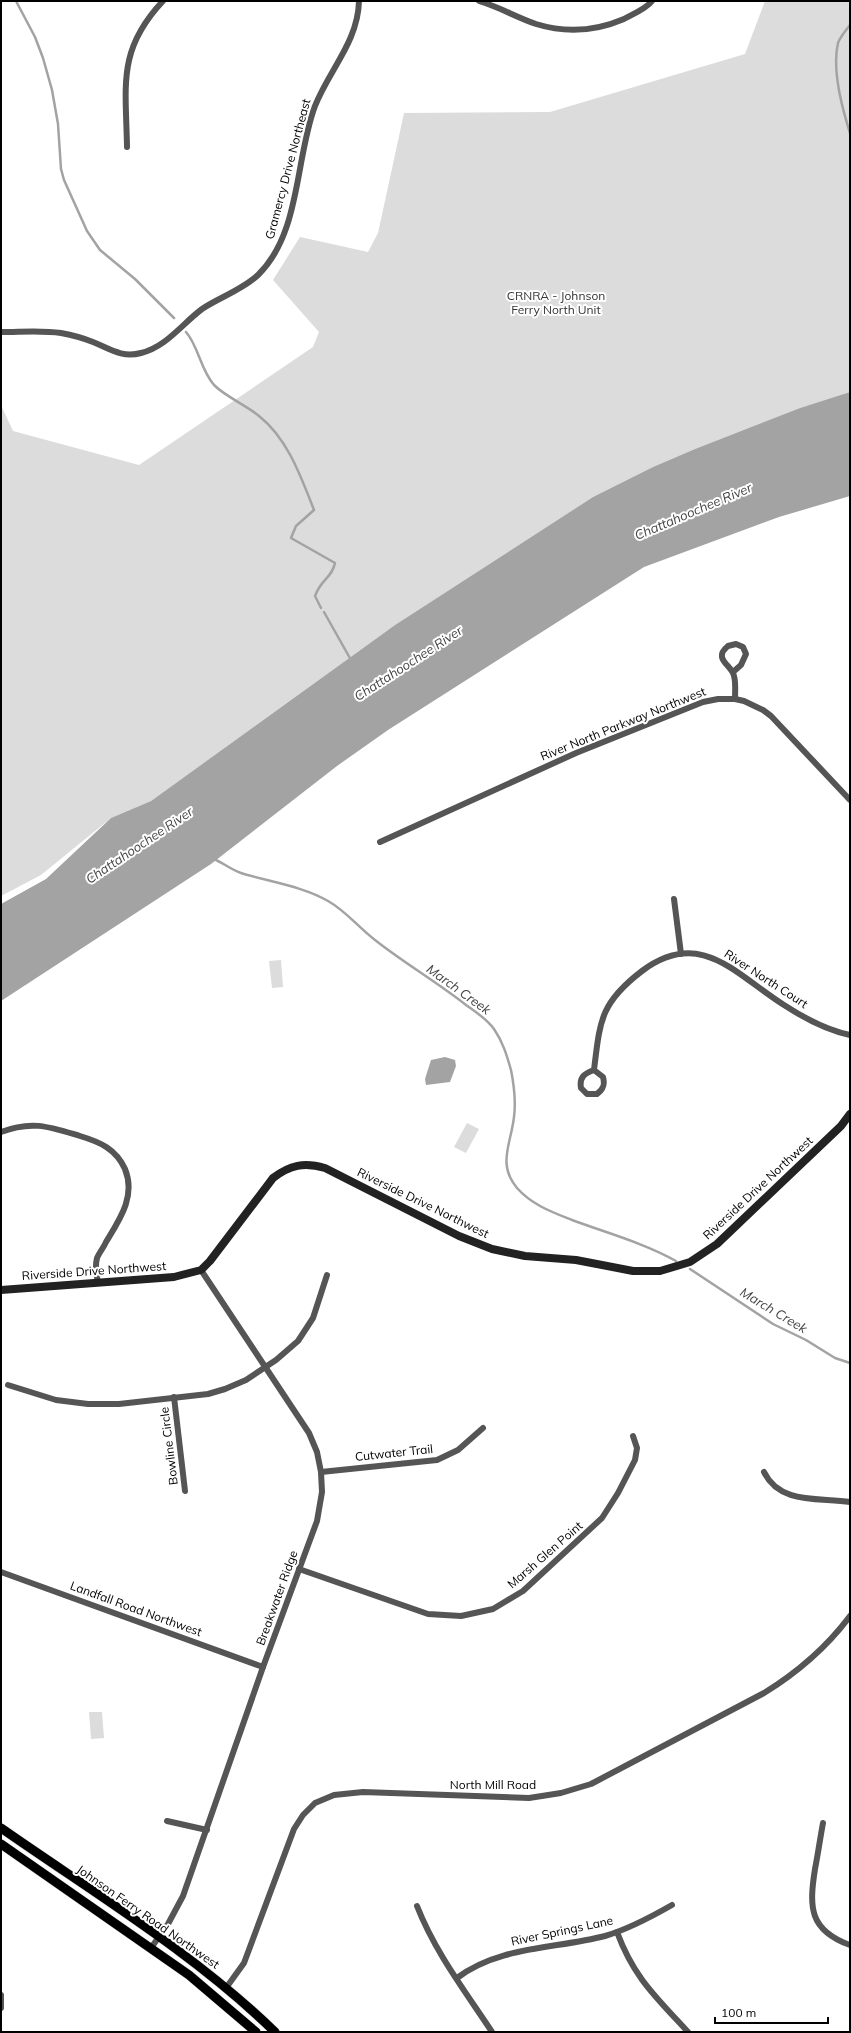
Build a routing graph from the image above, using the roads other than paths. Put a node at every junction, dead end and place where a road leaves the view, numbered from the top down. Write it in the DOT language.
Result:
graph roads {
  1 [pos="163,1"];
  2 [pos="359,1"];
  3 [pos="479,1"];
  4 [pos="652,1"];
  5 [pos="127,147"];
  6 [pos="1,332"];
  7 [pos="732,672"];
  8 [pos="735,699"];
  9 [pos="850,800"];
  10 [pos="380,842"];
  11 [pos="674,899"];
  12 [pos="681,954"];
  13 [pos="850,1035"];
  14 [pos="594,1070"];
  15 [pos="850,1114"];
  16 [pos="1,1132"];
  17 [pos="201,1270"];
  18 [pos="327,1275"];
  19 [pos="98,1282"];
  20 [pos="1,1290"];
  21 [pos="265,1367"];
  22 [pos="8,1385"];
  23 [pos="174,1398"];
  24 [pos="483,1428"];
  25 [pos="633,1436"];
  26 [pos="321,1472"];
  27 [pos="764,1472"];
  28 [pos="185,1491"];
  29 [pos="850,1502"];
  30 [pos="299,1570"];
  31 [pos="1,1572"];
  32 [pos="850,1616"];
  33 [pos="263,1667"];
  34 [pos="167,1821"];
  35 [pos="823,1823"];
  36 [pos="1,1828"];
  37 [pos="207,1830"];
  38 [pos="1,1844"];
  39 [pos="672,1905"];
  40 [pos="417,1906"];
  41 [pos="617,1932"];
  42 [pos="158,1937"];
  43 [pos="850,1945"];
  44 [pos="151,1948"];
  45 [pos="457,1978"];
  46 [pos="226,1988"];
  47 [pos="1,1995"];
  48 [pos="1,2008"];
  49 [pos="256,2032"];
  50 [pos="275,2032"];
  51 [pos="492,2032"];
  52 [pos="688,2032"];
  1 -- 5 [label="street"];
  2 -- 6 [label="street, Gramercy Drive Northeast"];
  3 -- 4 [label="street"];
  7 -- 7 [label="street"];
  7 -- 8 [label="street"];
  8 -- 9 [label="street, River North Parkway Northwest"];
  8 -- 10 [label="street, River North Parkway Northwest"];
  11 -- 12 [label="street"];
  12 -- 13 [label="street, River North Court"];
  12 -- 14 [label="street, River North Court"];
  14 -- 14 [label="street"];
  15 -- 17 [label="street, Riverside Drive Northwest"];
  16 -- 19 [label="street"];
  17 -- 19 [label="street, Riverside Drive Northwest"];
  17 -- 21 [label="street, Breakwater Ridge"];
  18 -- 21 [label="street"];
  19 -- 20 [label="street, Riverside Drive Northwest"];
  21 -- 23 [label="street"];
  21 -- 26 [label="street, Breakwater Ridge"];
  22 -- 23 [label="street"];
  23 -- 28 [label="street, Bowline Circle"];
  24 -- 26 [label="street, Cutwater Trail"];
  25 -- 30 [label="street, Marsh Glen Point"];
  26 -- 30 [label="street, Breakwater Ridge"];
  27 -- 29 [label="street"];
  30 -- 33 [label="street, Breakwater Ridge"];
  31 -- 33 [label="street, Landfall Road Northwest"];
  32 -- 46 [label="street, North Mill Road"];
  33 -- 37 [label="street, Breakwater Ridge"];
  34 -- 37 [label="street"];
  35 -- 43 [label="street"];
  36 -- 42 [label="main road, Johnson Ferry Road Northwest"];
  37 -- 42 [label="street, Breakwater Ridge"];
  38 -- 44 [label="main road, Johnson Ferry Road Northwest"];
  39 -- 41 [label="street, River Springs Lane"];
  40 -- 45 [label="street"];
  41 -- 45 [label="street, River Springs Lane"];
  41 -- 52 [label="street"];
  42 -- 44 [label="street, Breakwater Ridge"];
  42 -- 46 [label="main road, Johnson Ferry Road Northwest"];
  44 -- 49 [label="main road, Johnson Ferry Road Northwest"];
  45 -- 51 [label="street"];
  46 -- 50 [label="main road, Johnson Ferry Road Northwest"];
  47 -- 48 [label="street"];
}
